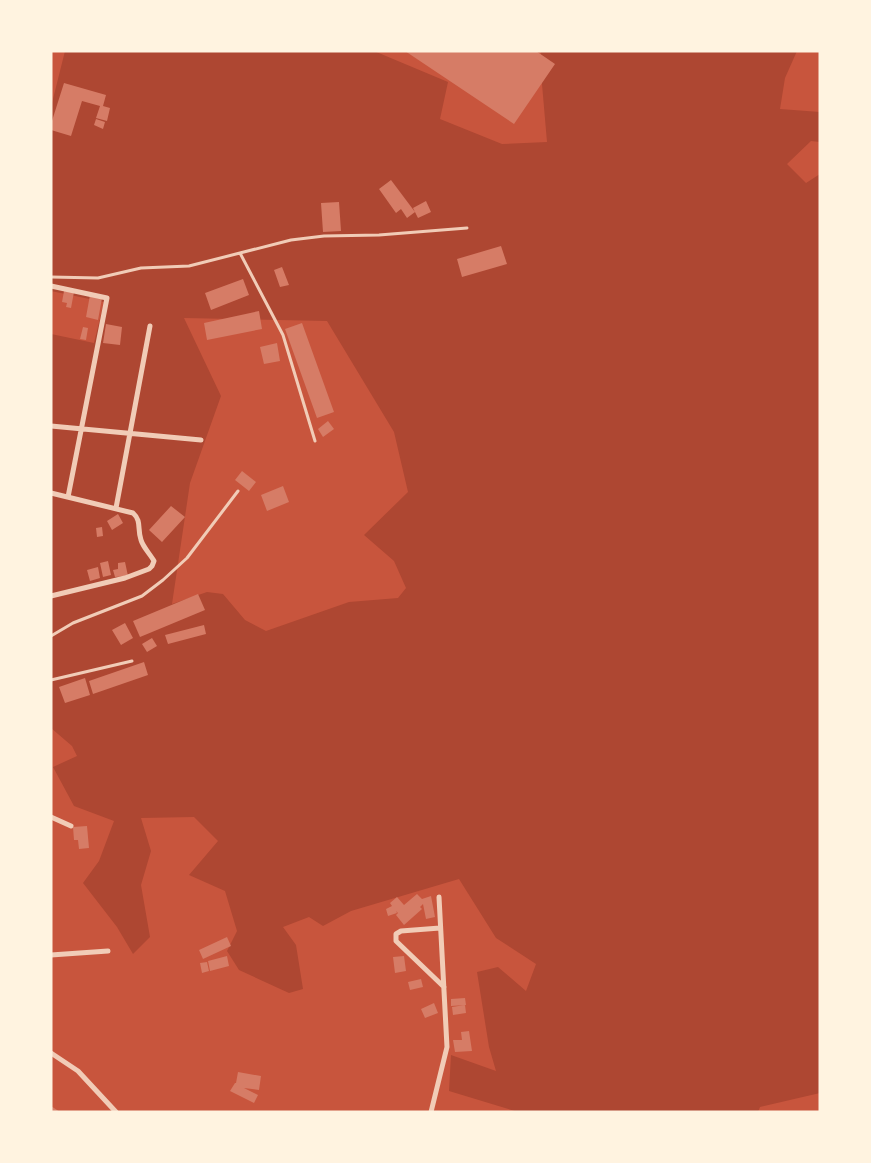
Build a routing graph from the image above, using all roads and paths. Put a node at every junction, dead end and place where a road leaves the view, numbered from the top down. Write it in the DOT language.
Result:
graph roads {
  1 [pos="468,228"];
  2 [pos="240,253"];
  3 [pos="51,277"];
  4 [pos="51,286"];
  5 [pos="150,326"];
  6 [pos="51,426"];
  7 [pos="81,429"];
  8 [pos="130,434"];
  9 [pos="201,440"];
  10 [pos="314,441"];
  11 [pos="238,491"];
  12 [pos="51,493"];
  13 [pos="68,497"];
  14 [pos="116,508"];
  15 [pos="51,596"];
  16 [pos="51,636"];
  17 [pos="132,661"];
  18 [pos="51,680"];
  19 [pos="51,817"];
  20 [pos="71,826"];
  21 [pos="439,897"];
  22 [pos="440,928"];
  23 [pos="108,951"];
  24 [pos="51,955"];
  25 [pos="444,987"];
  26 [pos="51,1053"];
  27 [pos="116,1112"];
  28 [pos="431,1112"];
  1 -- 2 [label="lane"];
  2 -- 3 [label="lane"];
  2 -- 10 [label="lane"];
  4 -- 7 [label="street"];
  5 -- 8 [label="street"];
  6 -- 7 [label="street"];
  7 -- 8 [label="street"];
  7 -- 13 [label="street"];
  8 -- 9 [label="street"];
  8 -- 14 [label="street"];
  11 -- 16 [label="lane"];
  12 -- 13 [label="street"];
  13 -- 14 [label="street"];
  14 -- 15 [label="street"];
  17 -- 18 [label="lane"];
  19 -- 20 [label="street"];
  21 -- 22 [label="street"];
  22 -- 25 [label="street"];
  22 -- 25 [label="street"];
  23 -- 24 [label="street"];
  25 -- 28 [label="street"];
  26 -- 27 [label="street"];
}
